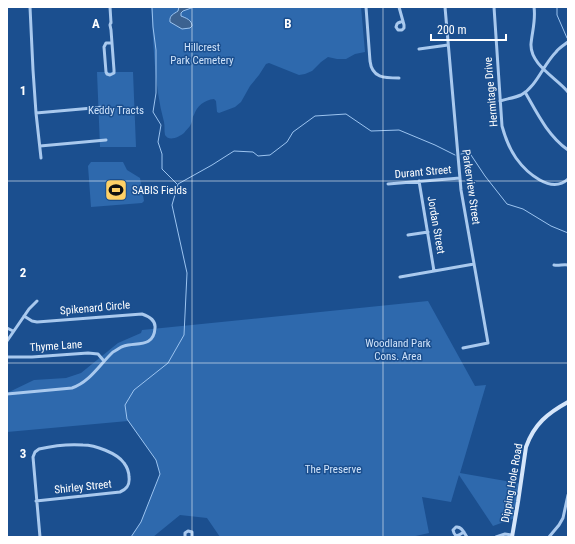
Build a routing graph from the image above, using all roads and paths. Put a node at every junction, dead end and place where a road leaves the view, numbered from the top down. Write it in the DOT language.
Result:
graph roads {
  1 [pos="30,7"];
  2 [pos="110,7"];
  3 [pos="366,7"];
  4 [pos="399,7"];
  5 [pos="445,7"];
  6 [pos="494,7"];
  7 [pos="534,7"];
  8 [pos="403,21"];
  9 [pos="568,42"];
  10 [pos="112,43"];
  11 [pos="448,45"];
  12 [pos="419,49"];
  13 [pos="543,69"];
  14 [pos="398,78"];
  15 [pos="525,92"];
  16 [pos="568,92"];
  17 [pos="500,101"];
  18 [pos="104,107"];
  19 [pos="36,113"];
  20 [pos="106,140"];
  21 [pos="40,146"];
  22 [pos="568,150"];
  23 [pos="42,158"];
  24 [pos="460,178"];
  25 [pos="568,179"];
  26 [pos="419,181"];
  27 [pos="388,184"];
  28 [pos="428,232"];
  29 [pos="408,235"];
  30 [pos="474,264"];
  31 [pos="554,265"];
  32 [pos="568,265"];
  33 [pos="434,271"];
  34 [pos="400,277"];
  35 [pos="37,301"];
  36 [pos="24,316"];
  37 [pos="7,328"];
  38 [pos="13,331"];
  39 [pos="7,341"];
  40 [pos="463,348"];
  41 [pos="7,357"];
  42 [pos="104,361"];
  43 [pos="7,394"];
  44 [pos="568,402"];
  45 [pos="568,495"];
  46 [pos="36,501"];
  47 [pos="567,513"];
  48 [pos="464,532"];
  49 [pos="512,536"];
  50 [pos="40,537"];
  51 [pos="185,537"];
  52 [pos="192,537"];
  53 [pos="467,537"];
  54 [pos="496,537"];
  55 [pos="549,537"];
  1 -- 19 [label="street"];
  2 -- 10 [label="street"];
  3 -- 14 [label="street"];
  4 -- 8 [label="street"];
  5 -- 11 [label="street, Parkerview Street"];
  6 -- 17 [label="street, Hermitage Drive"];
  7 -- 13 [label="street"];
  9 -- 13 [label="street"];
  10 -- 10 [label="street"];
  11 -- 12 [label="street"];
  11 -- 24 [label="street, Parkerview Street"];
  13 -- 15 [label="street"];
  13 -- 16 [label="street"];
  15 -- 17 [label="street"];
  15 -- 22 [label="street"];
  17 -- 25 [label="street, Hermitage Drive"];
  18 -- 19 [label="street"];
  19 -- 21 [label="street"];
  20 -- 21 [label="street"];
  21 -- 23 [label="street"];
  24 -- 26 [label="street, Durant Street"];
  24 -- 30 [label="street, Parkerview Street"];
  26 -- 27 [label="street, Durant Street"];
  26 -- 28 [label="street, Jordan Street"];
  28 -- 29 [label="street"];
  28 -- 33 [label="street, Jordan Street"];
  30 -- 33 [label="street"];
  30 -- 40 [label="street, Parkerview Street"];
  31 -- 32 [label="street"];
  33 -- 34 [label="street"];
  35 -- 36 [label="street"];
  36 -- 38 [label="street"];
  36 -- 42 [label="street, Spikenard Circle"];
  37 -- 38 [label="street"];
  38 -- 39 [label="street"];
  41 -- 42 [label="street, Thyme Lane"];
  42 -- 43 [label="street, Spikenard Circle"];
  44 -- 49 [label="main road, Dipping Hole Road"];
  45 -- 47 [label="street"];
  46 -- 46 [label="street, Shirley Street"];
  46 -- 50 [label="street, Shirley Street"];
  47 -- 55 [label="street"];
  48 -- 53 [label="street"];
  49 -- 54 [label="street"];
  51 -- 52 [label="street"];
}
